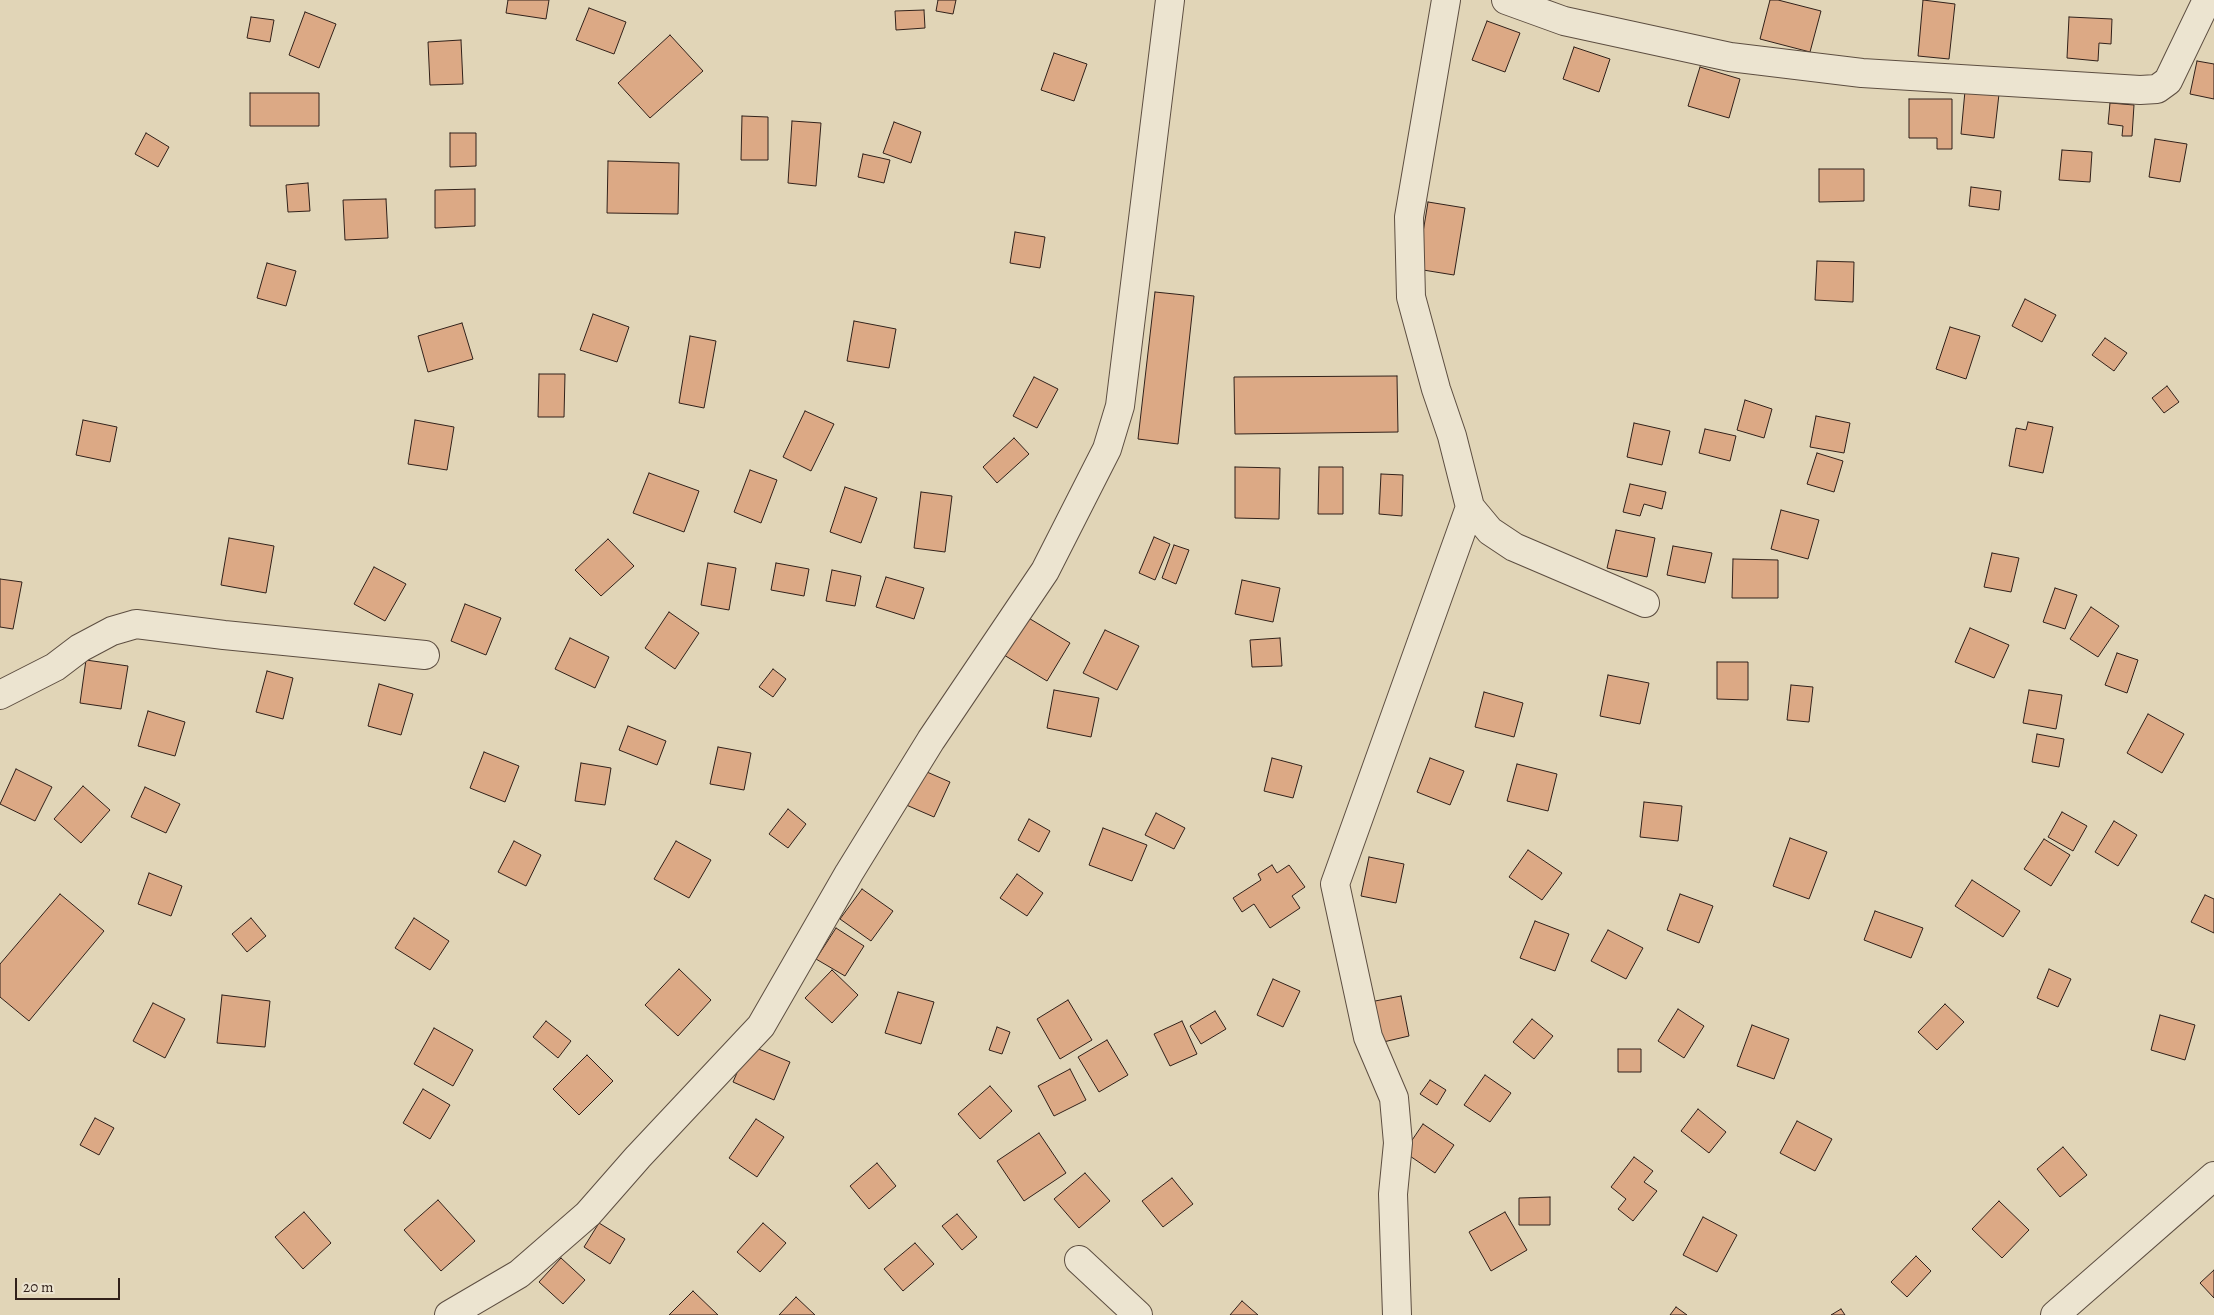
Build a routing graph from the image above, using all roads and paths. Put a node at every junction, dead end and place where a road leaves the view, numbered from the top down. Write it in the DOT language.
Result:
graph roads {
  1 [pos="1170,0"];
  2 [pos="1446,0"];
  3 [pos="1506,0"];
  4 [pos="2207,0"];
  5 [pos="1470,507"];
  6 [pos="1645,603"];
  7 [pos="425,655"];
  8 [pos="0,695"];
  9 [pos="2214,1176"];
  10 [pos="1079,1260"];
  11 [pos="449,1315"];
  12 [pos="1138,1315"];
  13 [pos="1397,1315"];
  14 [pos="2055,1315"];
  1 -- 11 [label="street"];
  2 -- 5 [label="street"];
  3 -- 4 [label="street"];
  5 -- 6 [label="street"];
  5 -- 13 [label="street"];
  7 -- 8 [label="street"];
  9 -- 14 [label="street"];
  10 -- 12 [label="street"];
}
